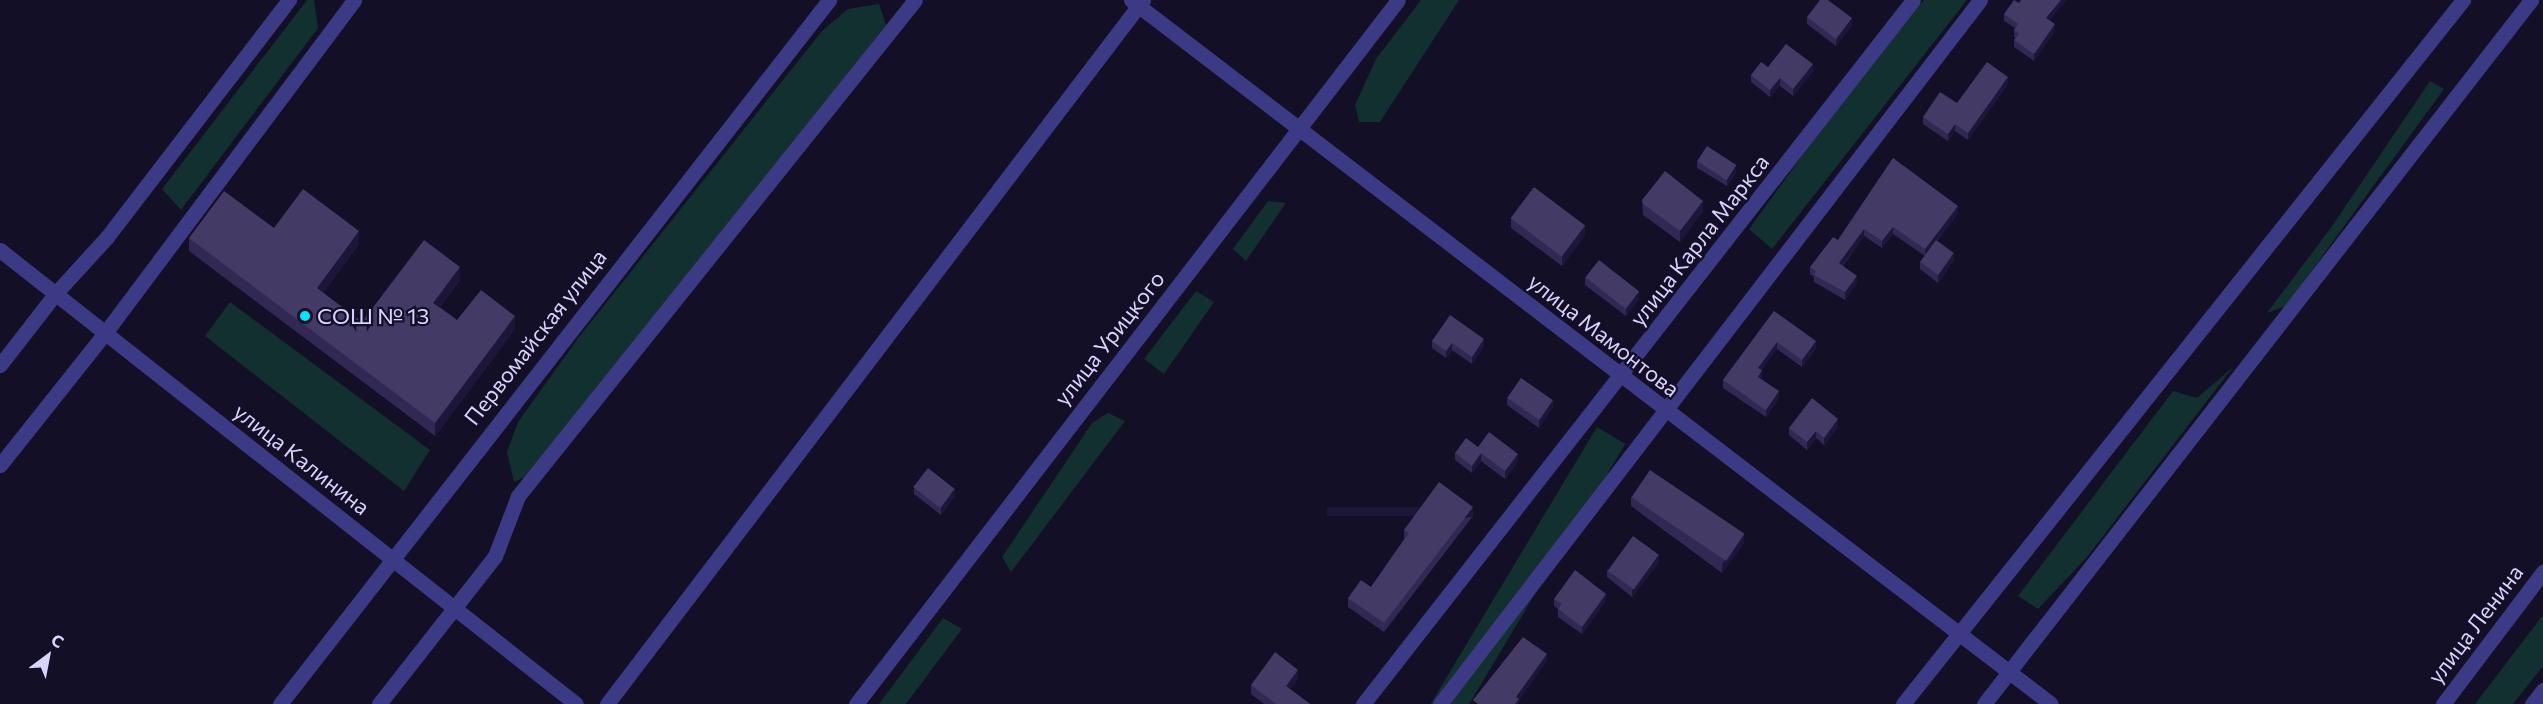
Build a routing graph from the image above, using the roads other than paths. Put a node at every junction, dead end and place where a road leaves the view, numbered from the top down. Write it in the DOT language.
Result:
graph roads {
  1 [pos="289,0"];
  2 [pos="354,0"];
  3 [pos="829,0"];
  4 [pos="915,0"];
  5 [pos="1398,0"];
  6 [pos="1914,0"];
  7 [pos="1980,0"];
  8 [pos="2463,0"];
  9 [pos="2531,0"];
  10 [pos="2537,0"];
  11 [pos="1137,2"];
  12 [pos="2543,5"];
  13 [pos="1299,128"];
  14 [pos="0,250"];
  15 [pos="55,294"];
  16 [pos="105,333"];
  17 [pos="0,365"];
  18 [pos="1621,376"];
  19 [pos="1667,412"];
  20 [pos="0,465"];
  21 [pos="392,558"];
  22 [pos="2543,572"];
  23 [pos="455,607"];
  24 [pos="1957,632"];
  25 [pos="2009,672"];
  26 [pos="2543,690"];
  27 [pos="280,704"];
  28 [pos="379,704"];
  29 [pos="576,704"];
  30 [pos="607,704"];
  31 [pos="856,704"];
  32 [pos="1363,704"];
  33 [pos="1440,704"];
  34 [pos="1903,704"];
  35 [pos="1984,704"];
  36 [pos="2051,704"];
  37 [pos="2444,704"];
  38 [pos="2532,704"];
  1 -- 15 [label="street"];
  2 -- 16 [label="street"];
  3 -- 21 [label="street, Первомайская улица"];
  4 -- 23 [label="street"];
  5 -- 13 [label="street, улица Урицкого"];
  6 -- 18 [label="street, улица Карла Маркса"];
  7 -- 19 [label="street"];
  8 -- 24 [label="street"];
  9 -- 25 [label="street"];
  10 -- 12 [label="street"];
  11 -- 13 [label="street, улица Мамонтова"];
  11 -- 30 [label="street"];
  13 -- 18 [label="street, улица Мамонтова"];
  13 -- 31 [label="street, улица Урицкого"];
  14 -- 15 [label="street, улица Калинина"];
  15 -- 16 [label="street, улица Калинина"];
  15 -- 17 [label="street"];
  16 -- 20 [label="street"];
  16 -- 21 [label="street, улица Калинина"];
  18 -- 19 [label="street, улица Мамонтова"];
  18 -- 32 [label="street, улица Карла Маркса"];
  19 -- 24 [label="street, улица Мамонтова"];
  19 -- 33 [label="street"];
  21 -- 23 [label="street, улица Калинина"];
  21 -- 27 [label="street, Первомайская улица"];
  22 -- 37 [label="street, улица Ленина"];
  23 -- 28 [label="street"];
  23 -- 29 [label="street, улица Калинина"];
  24 -- 25 [label="street, улица Мамонтова"];
  24 -- 34 [label="street"];
  25 -- 35 [label="street"];
  25 -- 36 [label="street, улица Мамонтова"];
  26 -- 38 [label="street"];
}
